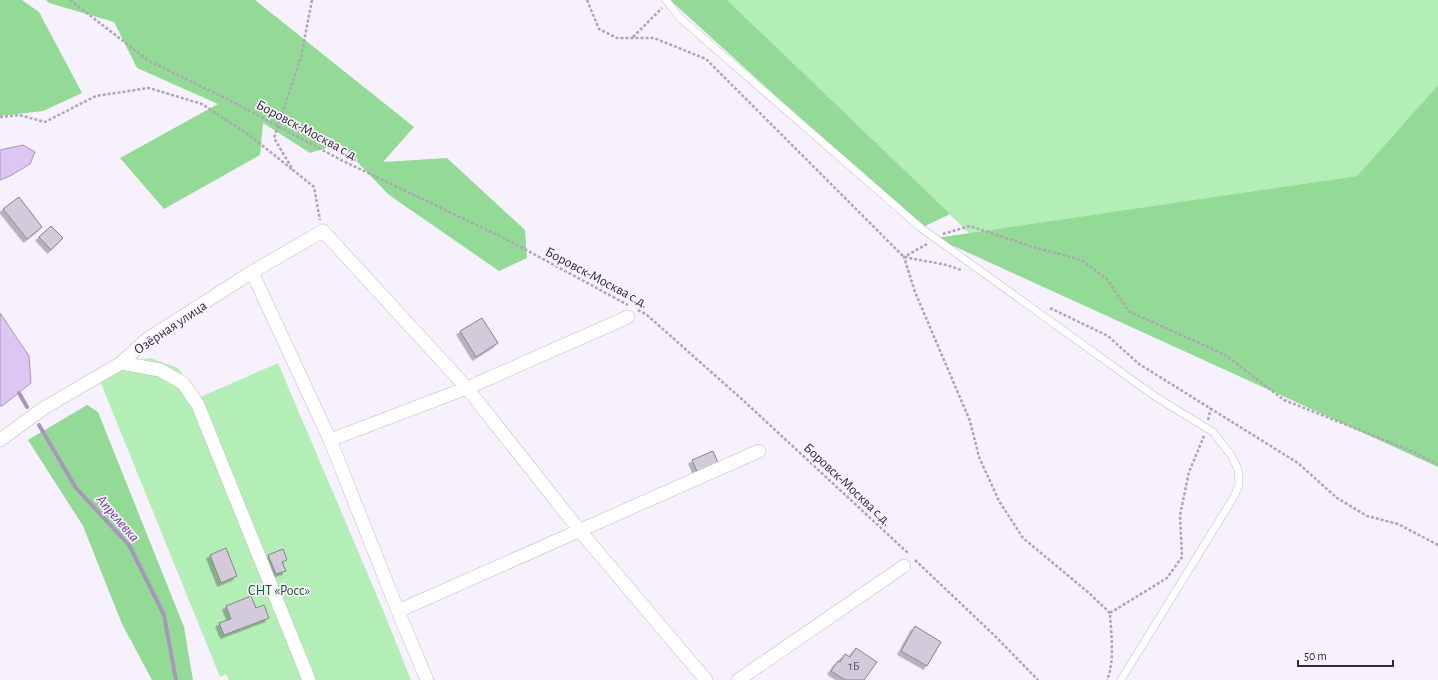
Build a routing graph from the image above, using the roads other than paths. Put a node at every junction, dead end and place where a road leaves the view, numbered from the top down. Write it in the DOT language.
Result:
graph roads {
  1 [pos="667,1"];
  2 [pos="252,272"];
  3 [pos="628,317"];
  4 [pos="121,363"];
  5 [pos="467,388"];
  6 [pos="0,440"];
  7 [pos="330,440"];
  8 [pos="759,451"];
  9 [pos="580,531"];
  10 [pos="904,566"];
  11 [pos="398,610"];
  12 [pos="309,680"];
  13 [pos="427,680"];
  14 [pos="706,680"];
  15 [pos="738,680"];
  16 [pos="1121,680"];
  1 -- 16 [label="lane"];
  2 -- 4 [label="street, Озёрная улица"];
  2 -- 5 [label="street, Озёрная улица"];
  2 -- 7 [label="street"];
  3 -- 5 [label="street"];
  4 -- 6 [label="street, Озёрная улица"];
  4 -- 12 [label="street"];
  5 -- 7 [label="street"];
  5 -- 9 [label="street"];
  7 -- 11 [label="street"];
  8 -- 9 [label="street"];
  9 -- 11 [label="street"];
  9 -- 14 [label="street"];
  10 -- 15 [label="street"];
  11 -- 13 [label="street"];
}
